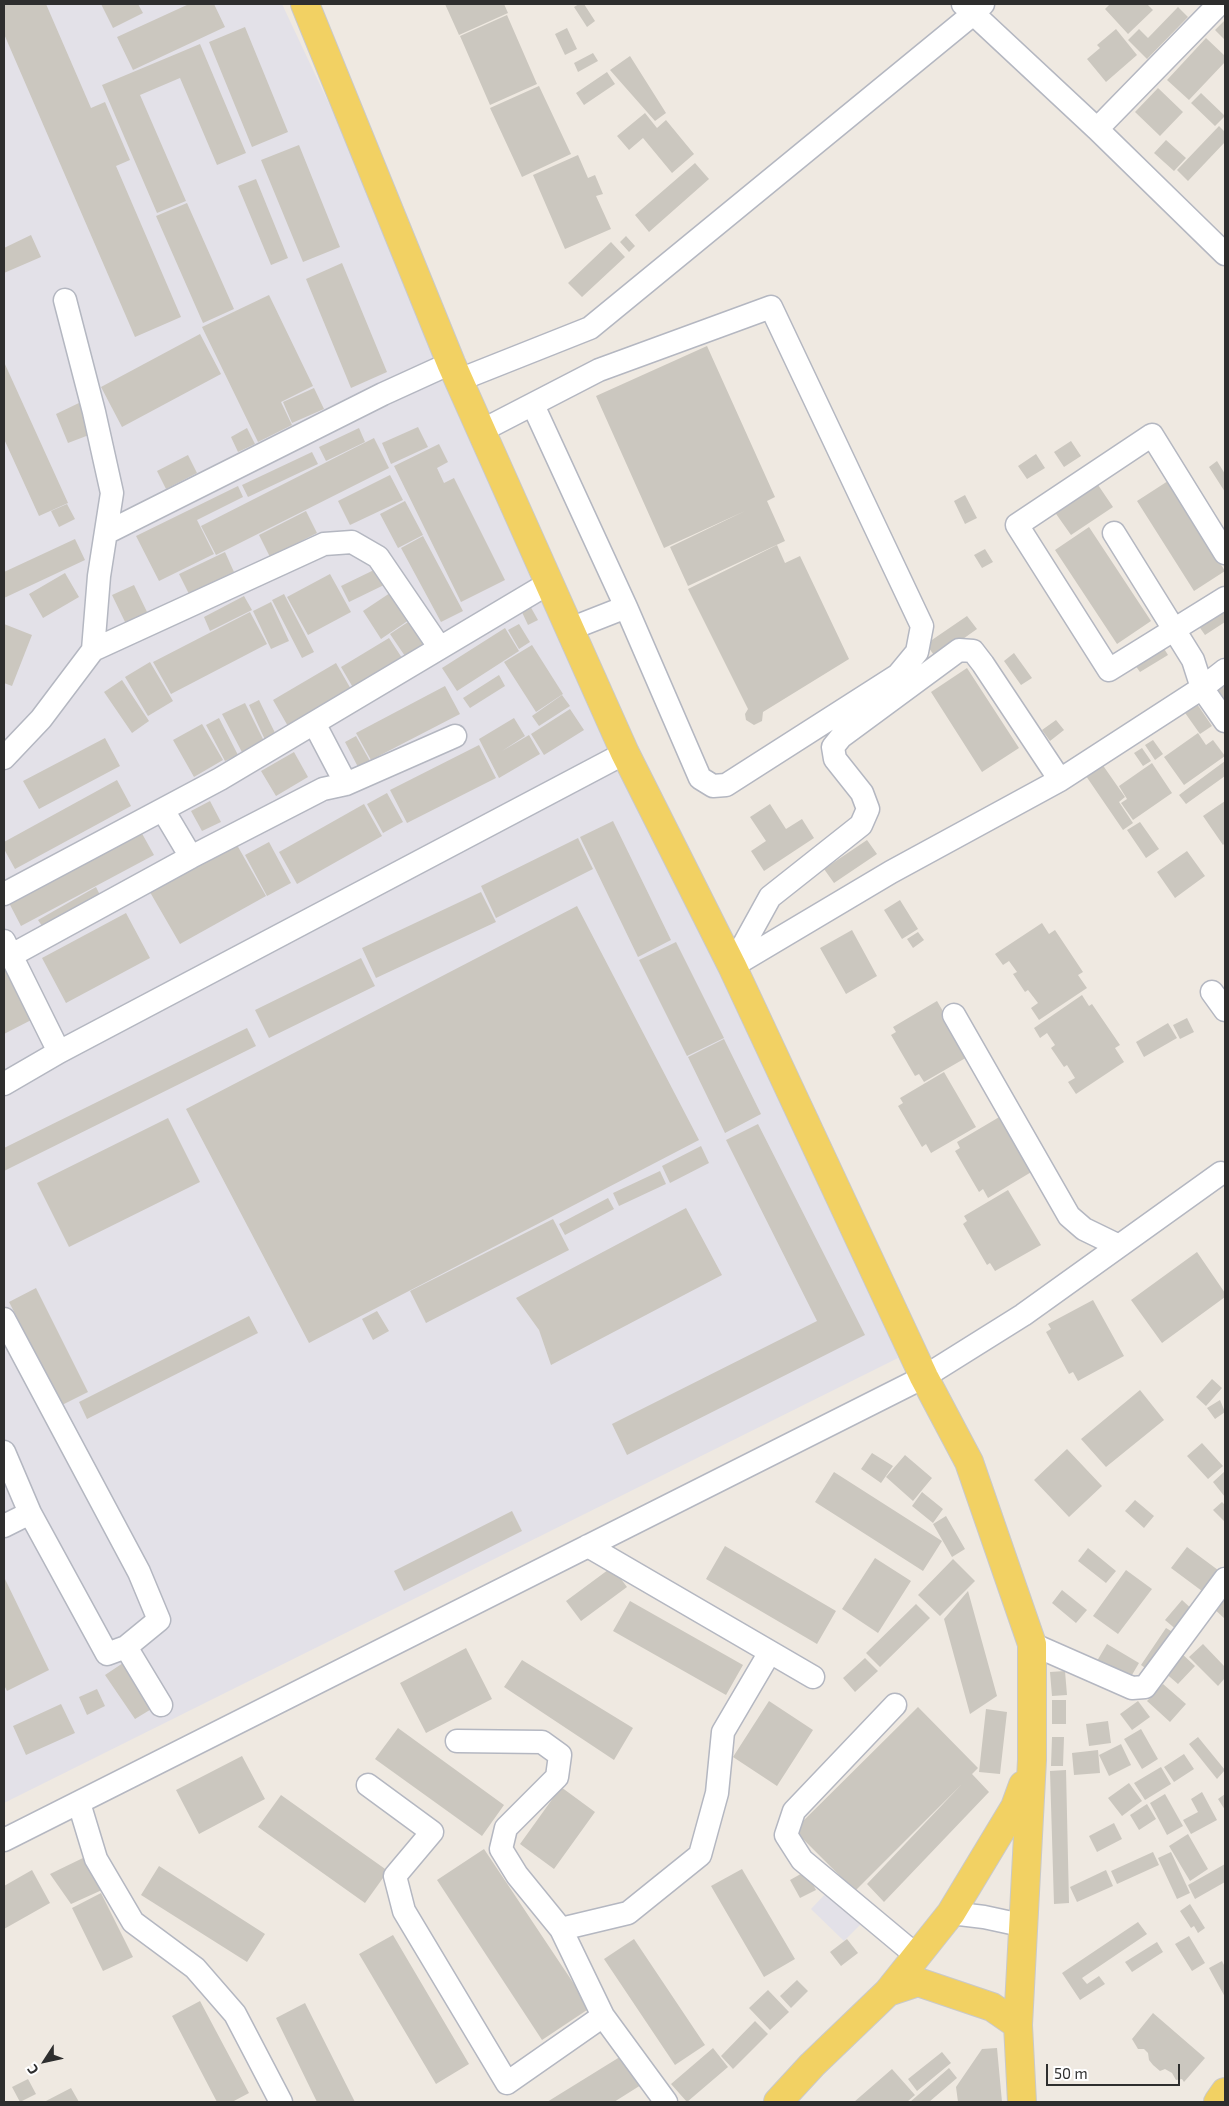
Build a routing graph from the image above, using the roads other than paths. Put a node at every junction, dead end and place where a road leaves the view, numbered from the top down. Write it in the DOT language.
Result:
graph roads {
  1 [pos="305,4"];
  2 [pos="1219,4"];
  3 [pos="973,7"];
  4 [pos="1097,129"];
  5 [pos="1223,248"];
  6 [pos="65,300"];
  7 [pos="455,371"];
  8 [pos="533,405"];
  9 [pos="481,431"];
  10 [pos="106,533"];
  11 [pos="1114,533"];
  12 [pos="1225,553"];
  13 [pos="549,583"];
  14 [pos="1225,598"];
  15 [pos="626,606"];
  16 [pos="570,629"];
  17 [pos="1175,630"];
  18 [pos="440,648"];
  19 [pos="93,650"];
  20 [pos="1225,670"];
  21 [pos="1202,688"];
  22 [pos="1225,722"];
  23 [pos="314,723"];
  24 [pos="455,736"];
  25 [pos="625,753"];
  26 [pos="4,758"];
  27 [pos="1060,780"];
  28 [pos="346,784"];
  29 [pos="163,810"];
  30 [pos="190,857"];
  31 [pos="4,894"];
  32 [pos="8,948"];
  33 [pos="732,966"];
  34 [pos="954,1015"];
  35 [pos="59,1052"];
  36 [pos="4,1084"];
  37 [pos="1224,1174"];
  38 [pos="1119,1246"];
  39 [pos="4,1319"];
  40 [pos="924,1377"];
  41 [pos="4,1452"];
  42 [pos="30,1513"];
  43 [pos="4,1526"];
  44 [pos="588,1546"];
  45 [pos="1225,1579"];
  46 [pos="1032,1644"];
  47 [pos="126,1647"];
  48 [pos="770,1652"];
  49 [pos="813,1678"];
  50 [pos="161,1705"];
  51 [pos="895,1705"];
  52 [pos="457,1741"];
  53 [pos="1032,1760"];
  54 [pos="368,1785"];
  55 [pos="79,1803"];
  56 [pos="4,1840"];
  57 [pos="951,1913"];
  58 [pos="1021,1925"];
  59 [pos="561,1929"];
  60 [pos="917,1956"];
  61 [pos="888,1992"];
  62 [pos="603,2016"];
  63 [pos="1018,2025"];
  64 [pos="1225,2092"];
  65 [pos="282,2102"];
  66 [pos="666,2102"];
  67 [pos="778,2102"];
  68 [pos="1022,2102"];
  69 [pos="1218,2102"];
  1 -- 7 [label="main road"];
  2 -- 4 [label="street"];
  3 -- 4 [label="street"];
  3 -- 7 [label="street"];
  4 -- 5 [label="street"];
  6 -- 10 [label="street"];
  7 -- 9 [label="main road"];
  7 -- 10 [label="street"];
  8 -- 9 [label="street"];
  8 -- 15 [label="street"];
  8 -- 15 [label="street"];
  9 -- 13 [label="main road"];
  10 -- 19 [label="street"];
  11 -- 17 [label="street"];
  12 -- 17 [label="street"];
  13 -- 16 [label="main road"];
  13 -- 18 [label="street"];
  14 -- 17 [label="street"];
  15 -- 16 [label="street"];
  16 -- 25 [label="main road"];
  17 -- 21 [label="street"];
  18 -- 19 [label="street"];
  18 -- 23 [label="street"];
  19 -- 26 [label="street"];
  20 -- 21 [label="street"];
  21 -- 22 [label="street"];
  21 -- 27 [label="street"];
  23 -- 28 [label="street"];
  23 -- 29 [label="street"];
  24 -- 28 [label="street"];
  25 -- 33 [label="main road"];
  25 -- 35 [label="street"];
  27 -- 33 [label="street"];
  27 -- 33 [label="street"];
  28 -- 30 [label="street"];
  29 -- 30 [label="street"];
  29 -- 31 [label="street"];
  30 -- 32 [label="street"];
  32 -- 35 [label="street"];
  33 -- 40 [label="main road"];
  34 -- 38 [label="street"];
  35 -- 36 [label="street"];
  37 -- 38 [label="street"];
  38 -- 40 [label="street"];
  39 -- 47 [label="street"];
  40 -- 44 [label="street"];
  40 -- 46 [label="main road"];
  41 -- 42 [label="street"];
  42 -- 43 [label="street"];
  42 -- 47 [label="street"];
  44 -- 48 [label="street"];
  44 -- 55 [label="street"];
  45 -- 46 [label="street"];
  46 -- 53 [label="main road"];
  47 -- 50 [label="street"];
  48 -- 49 [label="street"];
  48 -- 59 [label="street"];
  51 -- 60 [label="street"];
  52 -- 59 [label="street"];
  53 -- 57 [label="main road"];
  53 -- 58 [label="main road"];
  54 -- 62 [label="street"];
  55 -- 56 [label="street"];
  55 -- 65 [label="street"];
  57 -- 58 [label="street"];
  57 -- 60 [label="main road"];
  58 -- 63 [label="main road"];
  59 -- 62 [label="street"];
  60 -- 61 [label="main road"];
  61 -- 63 [label="main road"];
  61 -- 67 [label="main road"];
  62 -- 66 [label="street"];
  63 -- 68 [label="main road"];
  64 -- 69 [label="main road"];
}
